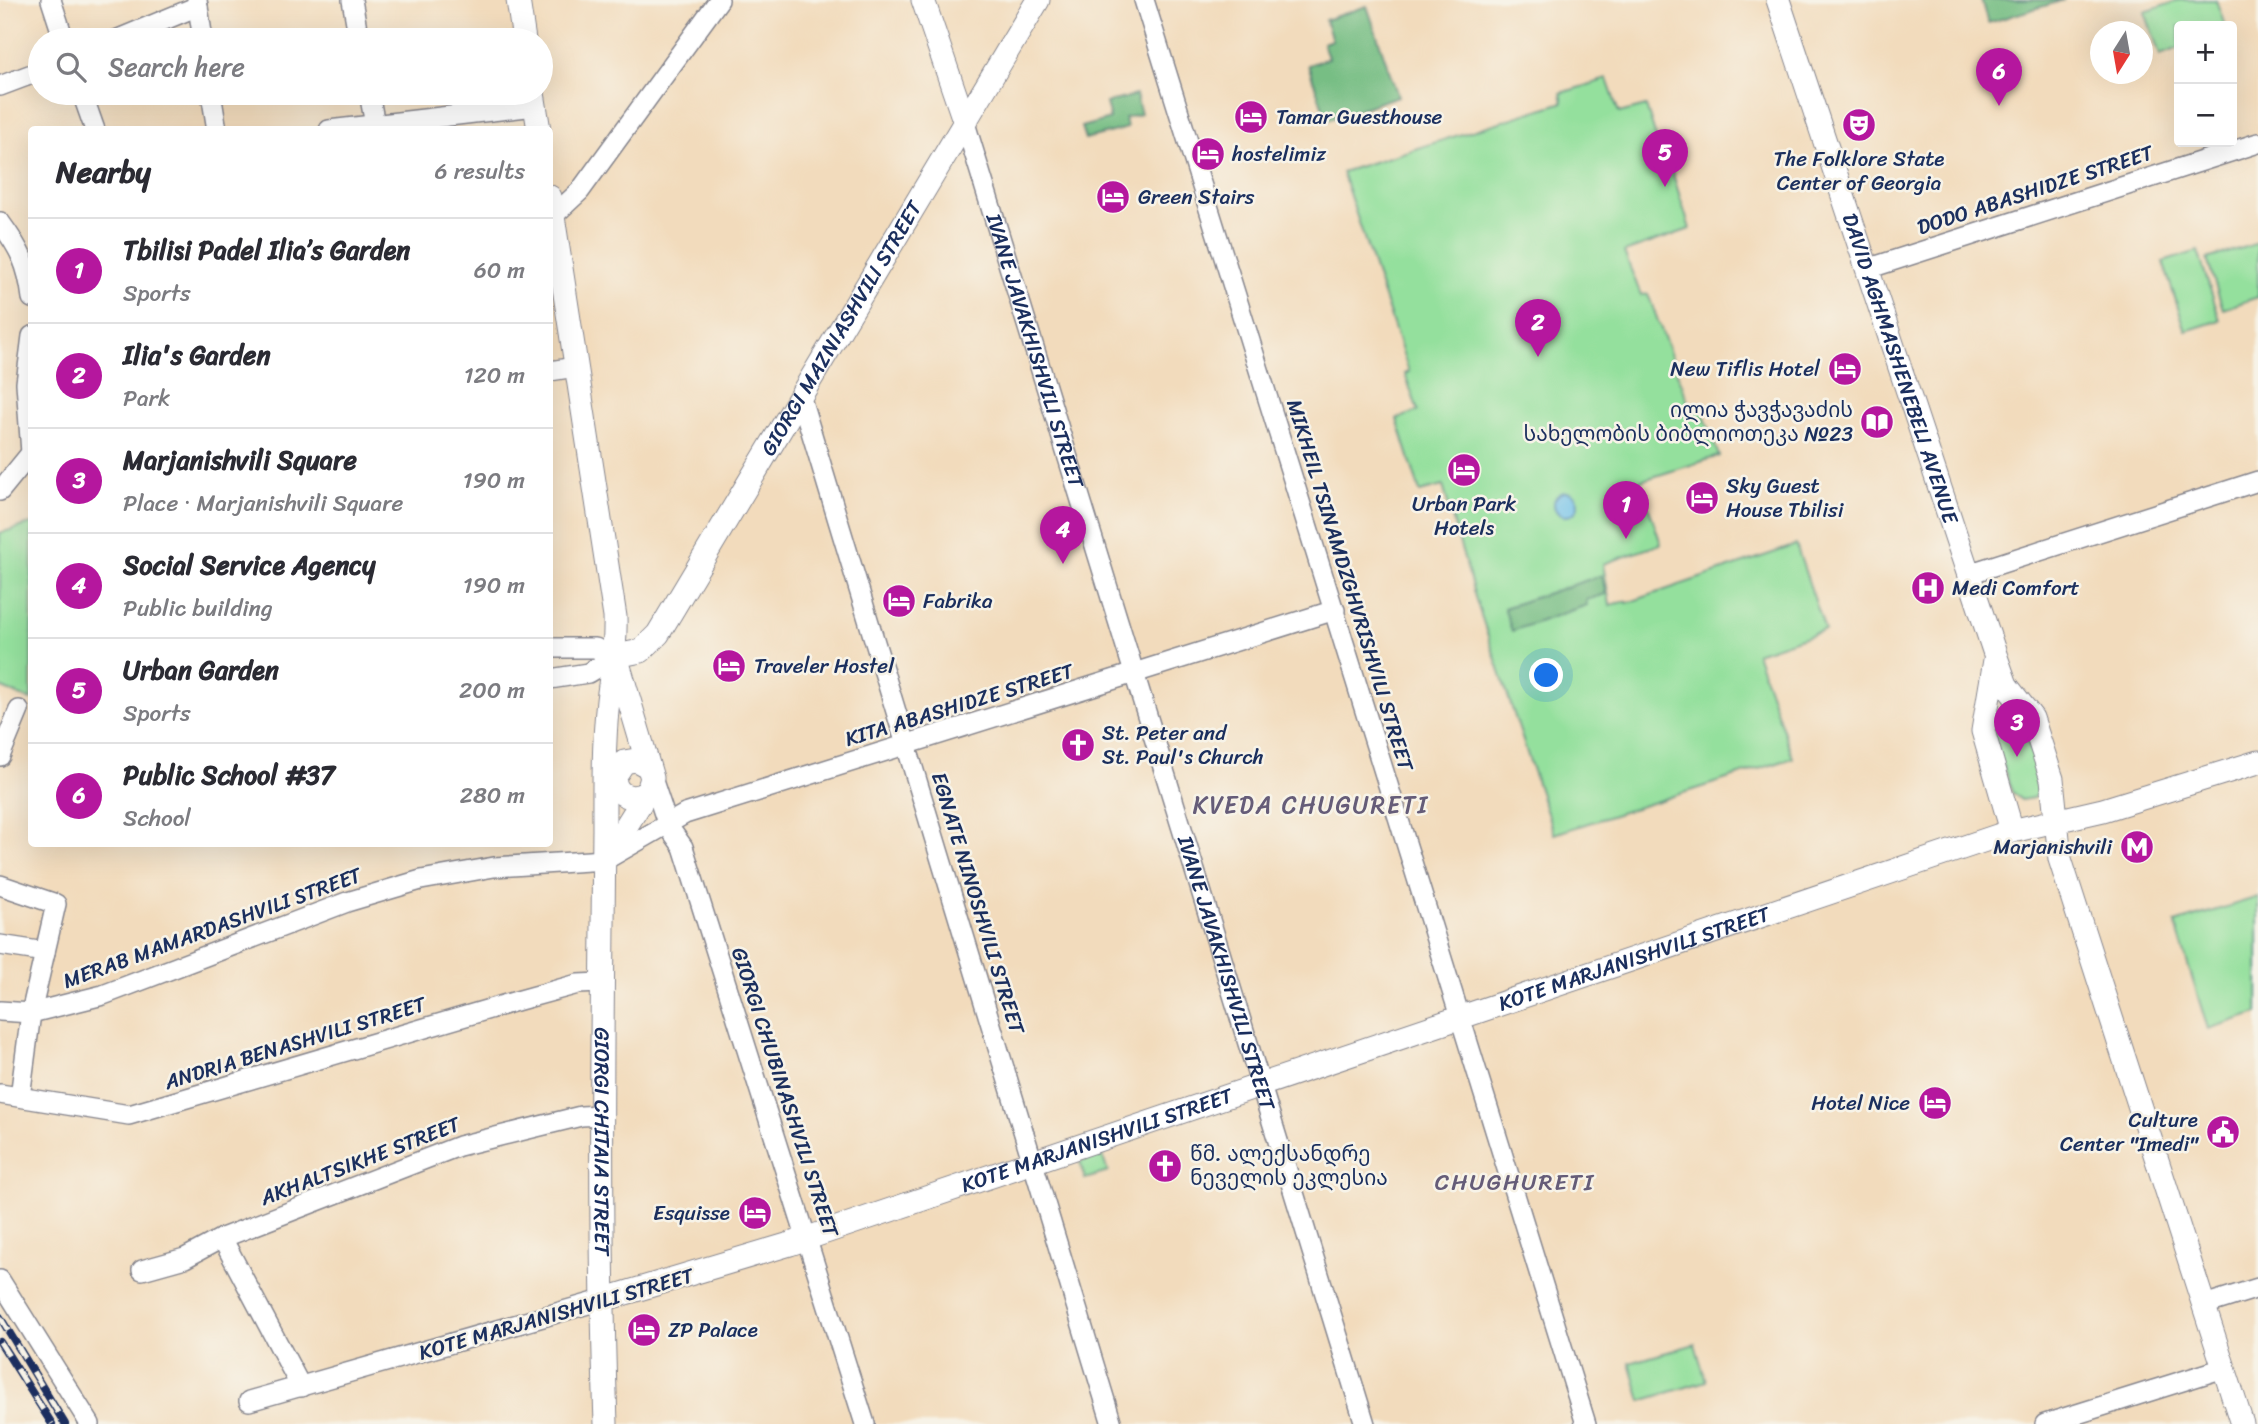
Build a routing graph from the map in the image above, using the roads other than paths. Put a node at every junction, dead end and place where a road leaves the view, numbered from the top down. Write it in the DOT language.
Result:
graph roads {
  1 [pos="51,0"];
  2 [pos="352,0"];
  3 [pos="518,0"];
  4 [pos="719,0"];
  5 [pos="923,0"];
  6 [pos="1038,0"];
  7 [pos="1144,0"];
  8 [pos="1778,0"];
  9 [pos="197,3"];
  10 [pos="60,28"];
  11 [pos="142,28"];
  12 [pos="201,28"];
  13 [pos="357,28"];
  14 [pos="522,28"];
  15 [pos="28,76"];
  16 [pos="0,86"];
  17 [pos="86,105"];
  18 [pos="213,105"];
  19 [pos="371,105"];
  20 [pos="500,105"];
  21 [pos="535,105"];
  22 [pos="965,123"];
  23 [pos="93,126"];
  24 [pos="216,126"];
  25 [pos="376,126"];
  26 [pos="382,126"];
  27 [pos="538,126"];
  28 [pos="2258,143"];
  29 [pos="553,206"];
  30 [pos="553,220"];
  31 [pos="0,222"];
  32 [pos="28,268"];
  33 [pos="1867,270"];
  34 [pos="28,367"];
  35 [pos="575,367"];
  36 [pos="553,371"];
  37 [pos="800,395"];
  38 [pos="28,411"];
  39 [pos="28,457"];
  40 [pos="2258,481"];
  41 [pos="0,491"];
  42 [pos="1968,574"];
  43 [pos="1335,610"];
  44 [pos="616,623"];
  45 [pos="553,648"];
  46 [pos="641,651"];
  47 [pos="616,656"];
  48 [pos="1996,657"];
  49 [pos="589,673"];
  50 [pos="1133,674"];
  51 [pos="553,679"];
  52 [pos="618,684"];
  53 [pos="0,703"];
  54 [pos="2022,705"];
  55 [pos="1987,711"];
  56 [pos="25,712"];
  57 [pos="905,746"];
  58 [pos="0,756"];
  59 [pos="2258,762"];
  60 [pos="611,763"];
  61 [pos="647,780"];
  62 [pos="2055,822"];
  63 [pos="668,826"];
  64 [pos="2012,831"];
  65 [pos="605,860"];
  66 [pos="0,885"];
  67 [pos="0,945"];
  68 [pos="45,952"];
  69 [pos="601,983"];
  70 [pos="0,1011"];
  71 [pos="32,1013"];
  72 [pos="1459,1018"];
  73 [pos="1259,1086"];
  74 [pos="0,1094"];
  75 [pos="20,1097"];
  76 [pos="601,1115"];
  77 [pos="1034,1161"];
  78 [pos="222,1238"];
  79 [pos="808,1238"];
  80 [pos="142,1270"];
  81 [pos="0,1280"];
  82 [pos="2258,1288"];
  83 [pos="602,1300"];
  84 [pos="2204,1305"];
  85 [pos="2224,1368"];
  86 [pos="300,1387"];
  87 [pos="249,1401"];
  88 [pos="90,1424"];
  89 [pos="606,1424"];
  90 [pos="866,1424"];
  91 [pos="1112,1424"];
  92 [pos="1365,1424"];
  93 [pos="1586,1424"];
  94 [pos="2045,1424"];
  95 [pos="2242,1424"];
  1 -- 10 [label="street"];
  2 -- 13 [label="street"];
  3 -- 14 [label="main road"];
  4 -- 29 [label="street"];
  5 -- 22 [label="main road, IVANE JAVAKHISHVILI STREET"];
  6 -- 22 [label="main road, GIORGI MAZNIASHVILI STREET"];
  7 -- 43 [label="street, MIKHEIL TSINAMDZGHVRISHVILI STREET"];
  8 -- 33 [label="main road, DAVID AGHMASHENEBELI AVENUE"];
  9 -- 11 [label="street"];
  9 -- 12 [label="street"];
  15 -- 16 [label="street"];
  17 -- 23 [label="street"];
  18 -- 24 [label="street"];
  19 -- 25 [label="street"];
  20 -- 26 [label="street"];
  21 -- 27 [label="main road"];
  22 -- 37 [label="main road, GIORGI MAZNIASHVILI STREET"];
  22 -- 50 [label="street, IVANE JAVAKHISHVILI STREET"];
  28 -- 33 [label="street, DODO ABASHIDZE STREET"];
  30 -- 35 [label="main road, GIORGI CHITAIA STREET"];
  31 -- 32 [label="street"];
  33 -- 42 [label="main road, DAVID AGHMASHENEBELI AVENUE"];
  34 -- 38 [label="street"];
  35 -- 36 [label="street"];
  35 -- 44 [label="main road, GIORGI CHITAIA STREET"];
  37 -- 46 [label="main road, GIORGI MAZNIASHVILI STREET"];
  37 -- 57 [label="street, EGNATE NINOSHVILI STREET"];
  39 -- 41 [label="street"];
  40 -- 42 [label="street"];
  42 -- 48 [label="main road, DAVID AGHMASHENEBELI AVENUE"];
  43 -- 50 [label="street, KITA ABASHIDZE STREET"];
  43 -- 72 [label="street, MIKHEIL TSINAMDZGHVRISHVILI STREET"];
  44 -- 46 [label="main road"];
  44 -- 47 [label="main road, GIORGI CHITAIA STREET"];
  45 -- 47 [label="street"];
  46 -- 47 [label="main road"];
  46 -- 52 [label="main road, GIORGI MAZNIASHVILI STREET"];
  47 -- 49 [label="street"];
  47 -- 52 [label="main road, GIORGI CHITAIA STREET"];
  48 -- 54 [label="main road, DAVID AGHMASHENEBELI AVENUE"];
  48 -- 55 [label="main road, DAVID AGHMASHENEBELI AVENUE"];
  49 -- 51 [label="street"];
  49 -- 52 [label="street"];
  50 -- 57 [label="street, KITA ABASHIDZE STREET"];
  50 -- 73 [label="street, IVANE JAVAKHISHVILI STREET"];
  52 -- 60 [label="main road, GIORGI CHITAIA STREET"];
  52 -- 61 [label="main road"];
  53 -- 56 [label="street"];
  54 -- 55 [label="main road"];
  54 -- 62 [label="main road, DAVID AGHMASHENEBELI AVENUE"];
  55 -- 64 [label="main road, DAVID AGHMASHENEBELI AVENUE"];
  56 -- 58 [label="street"];
  57 -- 63 [label="street, KITA ABASHIDZE STREET"];
  57 -- 77 [label="street, EGNATE NINOSHVILI STREET"];
  59 -- 62 [label="main road, KOTE MARJANISHVILI STREET"];
  60 -- 61 [label="main road"];
  60 -- 61 [label="main road"];
  60 -- 65 [label="main road, GIORGI CHITAIA STREET"];
  61 -- 63 [label="street, GIORGI CHUBINASHVILI STREET"];
  61 -- 65 [label="main road, GIORGI CHITAIA STREET"];
  62 -- 64 [label="main road, KOTE MARJANISHVILI STREET"];
  62 -- 84 [label="main road"];
  63 -- 65 [label="street, KITA ABASHIDZE STREET"];
  63 -- 79 [label="street, GIORGI CHUBINASHVILI STREET"];
  64 -- 72 [label="main road, KOTE MARJANISHVILI STREET"];
  65 -- 69 [label="main road, GIORGI CHITAIA STREET"];
  65 -- 71 [label="street, MERAB MAMARDASHVILI STREET"];
  66 -- 68 [label="street"];
  67 -- 68 [label="street"];
  68 -- 71 [label="street"];
  69 -- 75 [label="street, ANDRIA BENASHVILI STREET"];
  69 -- 76 [label="main road, GIORGI CHITAIA STREET"];
  70 -- 71 [label="street, MERAB MAMARDASHVILI STREET"];
  71 -- 75 [label="street"];
  72 -- 73 [label="main road, KOTE MARJANISHVILI STREET"];
  72 -- 93 [label="street, MIKHEIL TSINAMDZGHVRISHVILI STREET"];
  73 -- 77 [label="main road, KOTE MARJANISHVILI STREET"];
  73 -- 92 [label="street, IVANE JAVAKHISHVILI STREET"];
  74 -- 75 [label="street, ANDRIA BENASHVILI STREET"];
  76 -- 78 [label="street, AKHALTSIKHE STREET"];
  76 -- 83 [label="main road, GIORGI CHITAIA STREET"];
  77 -- 79 [label="main road, KOTE MARJANISHVILI STREET"];
  77 -- 91 [label="street, EGNATE NINOSHVILI STREET"];
  78 -- 80 [label="street, AKHALTSIKHE STREET"];
  78 -- 86 [label="street"];
  79 -- 83 [label="main road, KOTE MARJANISHVILI STREET"];
  79 -- 90 [label="street, GIORGI CHUBINASHVILI STREET"];
  81 -- 88 [label="street"];
  82 -- 84 [label="street"];
  83 -- 86 [label="street, KOTE MARJANISHVILI STREET"];
  83 -- 89 [label="main road, GIORGI CHITAIA STREET"];
  84 -- 85 [label="main road"];
  85 -- 94 [label="street"];
  85 -- 95 [label="main road"];
  86 -- 87 [label="street, KOTE MARJANISHVILI STREET"];
}
